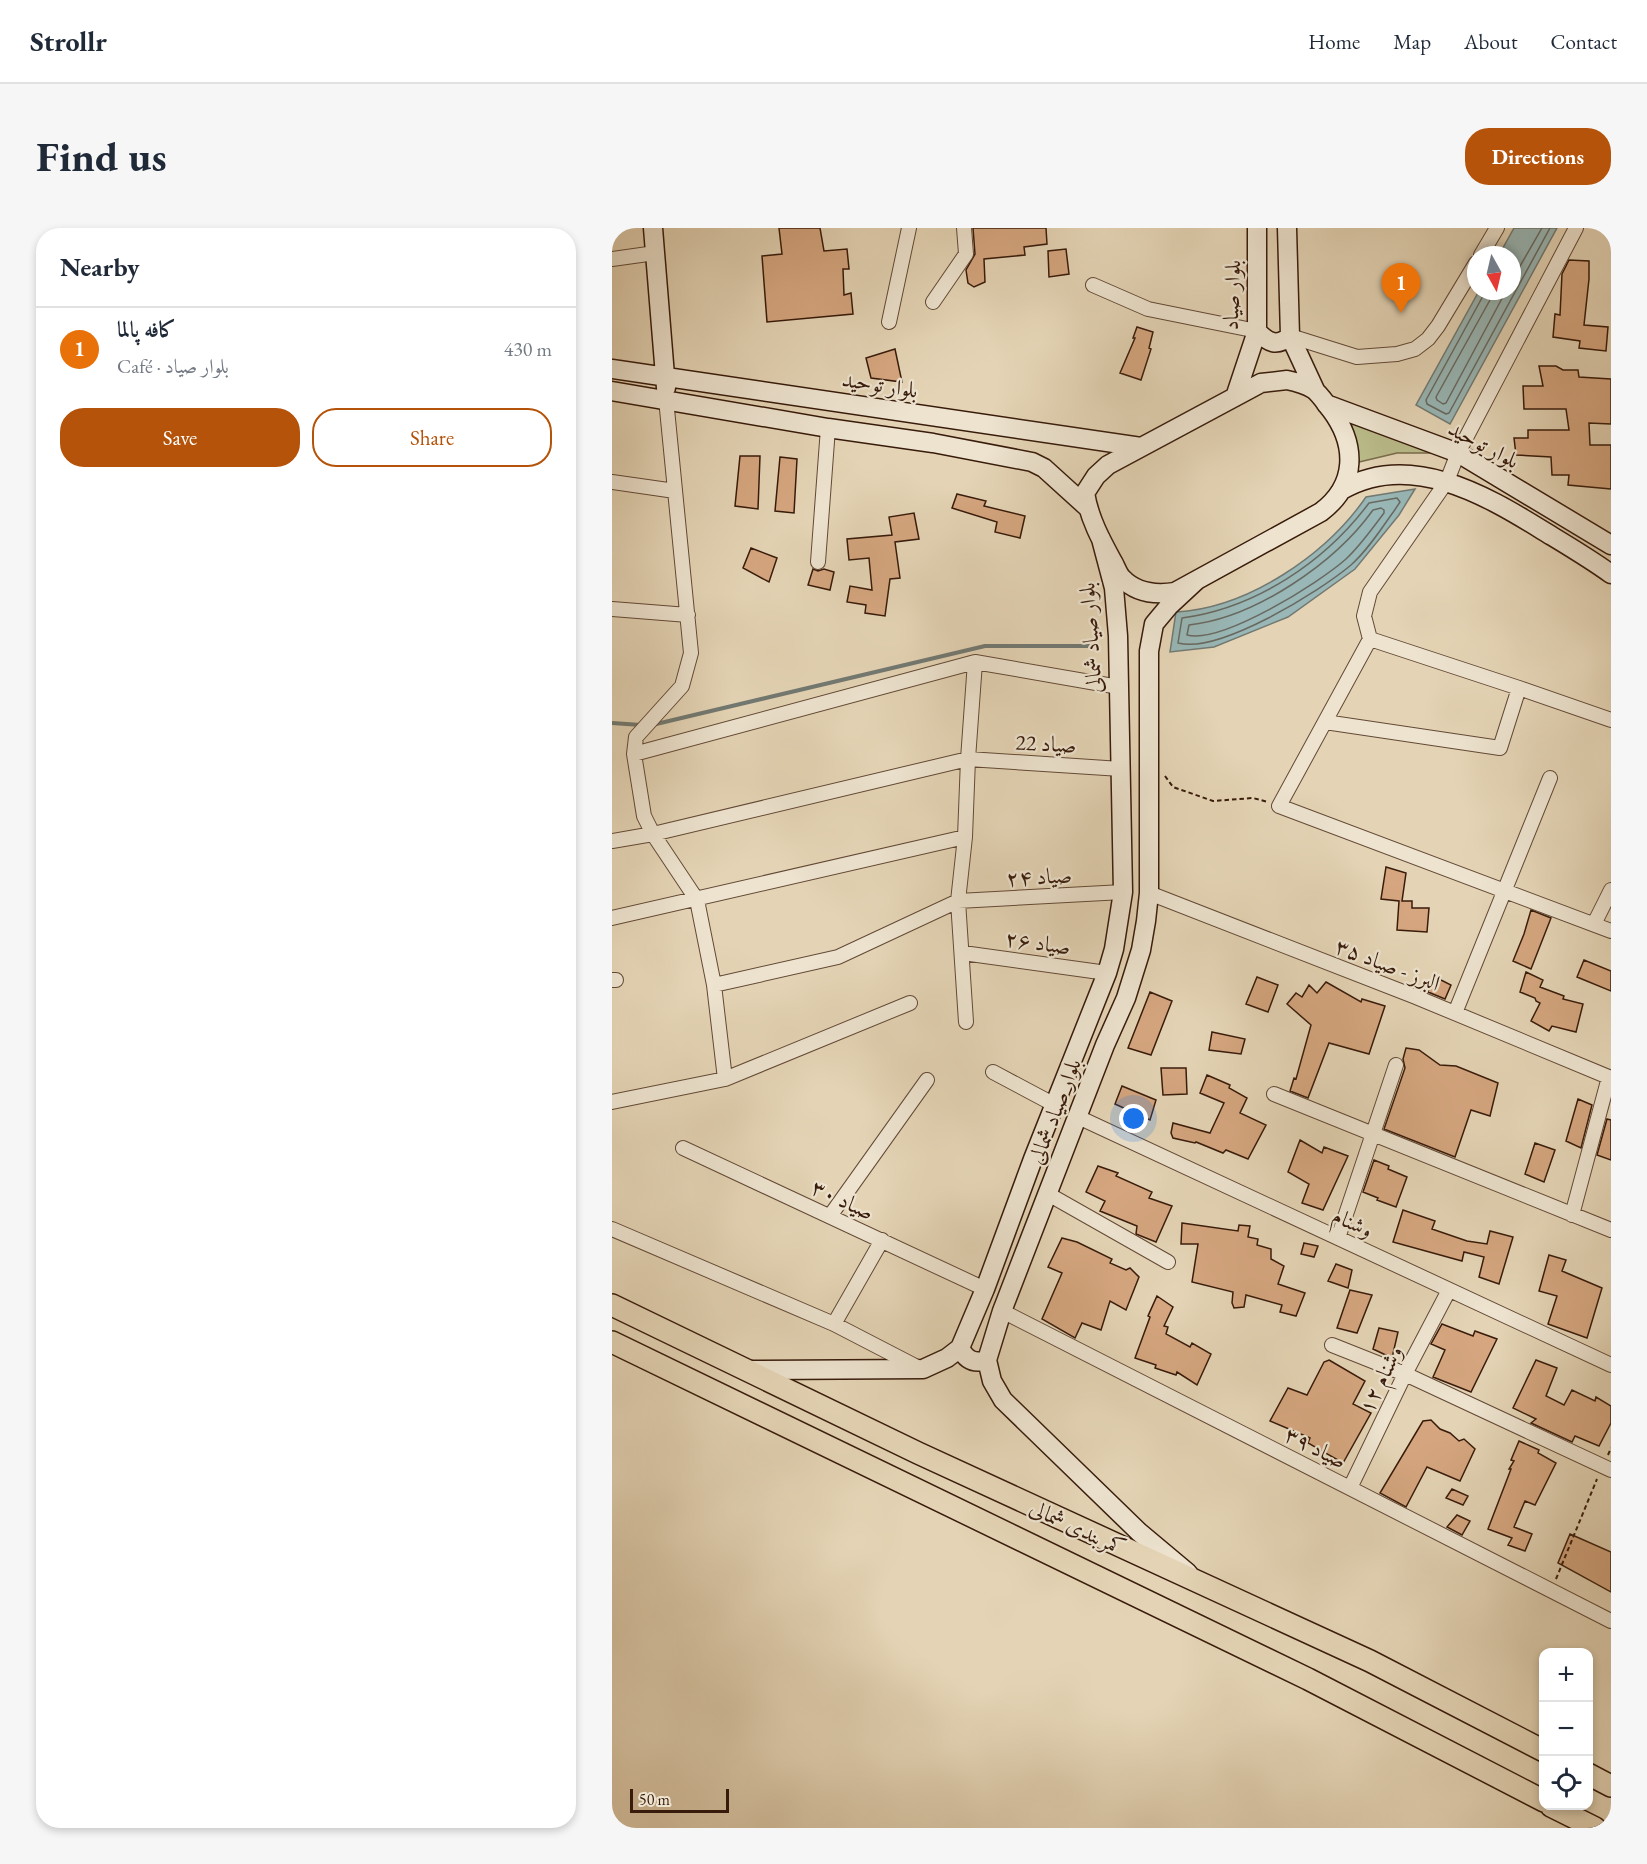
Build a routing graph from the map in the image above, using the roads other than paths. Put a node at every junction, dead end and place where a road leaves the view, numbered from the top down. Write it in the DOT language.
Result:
graph roads {
  1 [pos="653,228"];
  2 [pos="909,228"];
  3 [pos="964,228"];
  4 [pos="1257,228"];
  5 [pos="1287,228"];
  6 [pos="1497,228"];
  7 [pos="1575,228"];
  8 [pos="1486,246"];
  9 [pos="656,253"];
  10 [pos="612,259"];
  11 [pos="1467,278"];
  12 [pos="1093,285"];
  13 [pos="933,302"];
  14 [pos="889,322"];
  15 [pos="1257,331"];
  16 [pos="1290,336"];
  17 [pos="612,369"];
  18 [pos="666,376"];
  19 [pos="612,391"];
  20 [pos="1235,397"];
  21 [pos="1321,397"];
  22 [pos="666,399"];
  23 [pos="828,428"];
  24 [pos="1142,447"];
  25 [pos="1458,453"];
  26 [pos="1446,481"];
  27 [pos="612,482"];
  28 [pos="1342,490"];
  29 [pos="675,491"];
  30 [pos="1087,507"];
  31 [pos="1101,540"];
  32 [pos="1611,545"];
  33 [pos="819,562"];
  34 [pos="1611,574"];
  35 [pos="1197,580"];
  36 [pos="612,609"];
  37 [pos="688,615"];
  38 [pos="1370,639"];
  39 [pos="975,662"];
  40 [pos="1119,687"];
  41 [pos="1520,688"];
  42 [pos="1611,720"];
  43 [pos="1325,722"];
  44 [pos="634,754"];
  45 [pos="968,759"];
  46 [pos="1121,769"];
  47 [pos="1550,778"];
  48 [pos="653,834"];
  49 [pos="965,837"];
  50 [pos="612,841"];
  51 [pos="1611,890"];
  52 [pos="1506,891"];
  53 [pos="1123,892"];
  54 [pos="1149,893"];
  55 [pos="697,900"];
  56 [pos="958,901"];
  57 [pos="612,918"];
  58 [pos="1594,924"];
  59 [pos="1611,931"];
  60 [pos="963,952"];
  61 [pos="1107,973"];
  62 [pos="714,985"];
  63 [pos="910,1003"];
  64 [pos="1455,1013"];
  65 [pos="966,1022"];
  66 [pos="1396,1065"];
  67 [pos="993,1072"];
  68 [pos="1610,1078"];
  69 [pos="725,1079"];
  70 [pos="927,1080"];
  71 [pos="1274,1094"];
  72 [pos="612,1102"];
  73 [pos="1055,1105"];
  74 [pos="1078,1117"];
  75 [pos="1373,1134"];
  76 [pos="683,1148"];
  77 [pos="1048,1194"];
  78 [pos="1572,1215"];
  79 [pos="830,1216"];
  80 [pos="612,1229"];
  81 [pos="1611,1230"];
  82 [pos="1338,1238"];
  83 [pos="882,1240"];
  84 [pos="1168,1262"];
  85 [pos="985,1289"];
  86 [pos="1449,1290"];
  87 [pos="612,1305"];
  88 [pos="1002,1311"];
  89 [pos="834,1324"];
  90 [pos="612,1342"];
  91 [pos="1332,1345"];
  92 [pos="960,1348"];
  93 [pos="987,1360"];
  94 [pos="1611,1365"];
  95 [pos="922,1369"];
  96 [pos="745,1370"];
  97 [pos="1405,1374"];
  98 [pos="1607,1468"];
  99 [pos="1350,1488"];
  100 [pos="1202,1583"];
  101 [pos="1611,1621"];
  102 [pos="1539,1748"];
  103 [pos="1593,1777"];
  104 [pos="1611,1786"];
  105 [pos="1539,1799"];
  106 [pos="1559,1810"];
  107 [pos="1595,1828"];
  1 -- 9 [label="main road"];
  2 -- 14 [label="street"];
  3 -- 13 [label="street"];
  4 -- 15 [label="main road, بلوار صیاد"];
  5 -- 16 [label="main road"];
  6 -- 8 [label="street"];
  7 -- 25 [label="street"];
  9 -- 10 [label="street"];
  9 -- 18 [label="main road"];
  11 -- 16 [label="street"];
  12 -- 15 [label="street"];
  15 -- 16 [label="main road"];
  15 -- 20 [label="main road, بلوار صیاد"];
  16 -- 21 [label="main road"];
  17 -- 18 [label="main road, بلوار توحید"];
  18 -- 22 [label="main road"];
  18 -- 24 [label="main road, بلوار توحید"];
  19 -- 22 [label="main road"];
  20 -- 21 [label="main road, بلوار توحید"];
  20 -- 24 [label="main road, بلوار توحید"];
  21 -- 25 [label="main road, بلوار توحید"];
  21 -- 28 [label="main road"];
  22 -- 23 [label="main road"];
  22 -- 29 [label="street"];
  23 -- 30 [label="main road"];
  23 -- 33 [label="street"];
  24 -- 30 [label="main road, بلوار توحید"];
  25 -- 26 [label="street"];
  25 -- 32 [label="main road, بلوار توحید"];
  26 -- 28 [label="main road, بلوار توحید"];
  26 -- 34 [label="main road, بلوار توحید"];
  26 -- 38 [label="street"];
  27 -- 29 [label="street"];
  28 -- 35 [label="main road"];
  29 -- 37 [label="street"];
  30 -- 31 [label="main road"];
  31 -- 35 [label="main road"];
  31 -- 40 [label="main road, بلوار صیاد شمالی"];
  35 -- 54 [label="main road, بلوار صیاد شمالی"];
  36 -- 37 [label="street"];
  37 -- 44 [label="street"];
  38 -- 41 [label="street"];
  38 -- 43 [label="street"];
  39 -- 40 [label="street"];
  39 -- 44 [label="street"];
  39 -- 45 [label="street"];
  40 -- 46 [label="main road, بلوار صیاد شمالی"];
  41 -- 42 [label="street"];
  41 -- 43 [label="street"];
  43 -- 52 [label="street"];
  44 -- 48 [label="street"];
  45 -- 46 [label="street, صیاد 22"];
  45 -- 48 [label="street, صیاد 22"];
  45 -- 49 [label="street"];
  46 -- 53 [label="main road, بلوار صیاد شمالی"];
  47 -- 52 [label="street"];
  48 -- 50 [label="street, صیاد 22"];
  48 -- 55 [label="street"];
  49 -- 55 [label="street"];
  49 -- 56 [label="street"];
  51 -- 58 [label="street"];
  52 -- 58 [label="street"];
  52 -- 64 [label="street"];
  53 -- 56 [label="street, صیاد ۲۴"];
  53 -- 61 [label="main road, بلوار صیاد شمالی"];
  54 -- 64 [label="street, البرز - صیاد ۳۵"];
  54 -- 74 [label="main road, بلوار صیاد شمالی"];
  55 -- 57 [label="street"];
  55 -- 62 [label="street"];
  56 -- 60 [label="street"];
  56 -- 62 [label="street"];
  58 -- 59 [label="street"];
  60 -- 61 [label="street, صیاد ۲۶"];
  60 -- 65 [label="street"];
  61 -- 73 [label="main road, بلوار صیاد شمالی"];
  62 -- 69 [label="street"];
  63 -- 69 [label="street"];
  64 -- 68 [label="street, البرز - صیاد ۳۵"];
  66 -- 75 [label="street"];
  67 -- 73 [label="street"];
  68 -- 78 [label="street"];
  69 -- 72 [label="street"];
  70 -- 79 [label="street"];
  71 -- 75 [label="street"];
  73 -- 85 [label="main road, بلوار صیاد شمالی"];
  74 -- 77 [label="main road, بلوار صیاد شمالی"];
  74 -- 82 [label="street, وشنام"];
  75 -- 78 [label="street"];
  75 -- 82 [label="street"];
  76 -- 79 [label="street, صیاد ۳۰"];
  77 -- 84 [label="street"];
  77 -- 88 [label="main road, بلوار صیاد شمالی"];
  78 -- 81 [label="street"];
  79 -- 83 [label="street, صیاد ۳۰"];
  80 -- 89 [label="street"];
  82 -- 86 [label="street, وشنام"];
  83 -- 85 [label="street, صیاد ۳۰"];
  83 -- 89 [label="street"];
  85 -- 92 [label="main road, بلوار صیاد شمالی"];
  86 -- 94 [label="street, وشنام"];
  86 -- 97 [label="street, وشنام ۱۲"];
  87 -- 96 [label="highway, کمربندی شمالی"];
  88 -- 93 [label="main road, بلوار صیاد شمالی"];
  88 -- 99 [label="street, صیاد ۳۹"];
  89 -- 95 [label="street"];
  90 -- 105 [label="highway"];
  91 -- 97 [label="street"];
  92 -- 93 [label="main road"];
  92 -- 95 [label="main road"];
  93 -- 100 [label="main road"];
  95 -- 96 [label="main road"];
  96 -- 100 [label="highway, کمربندی شمالی"];
  97 -- 98 [label="street"];
  97 -- 99 [label="street, وشنام ۱۲"];
  99 -- 101 [label="street, صیاد ۳۹"];
  100 -- 102 [label="highway, کمربندی شمالی"];
  103 -- 104 [label="highway"];
  106 -- 107 [label="highway"];
}
